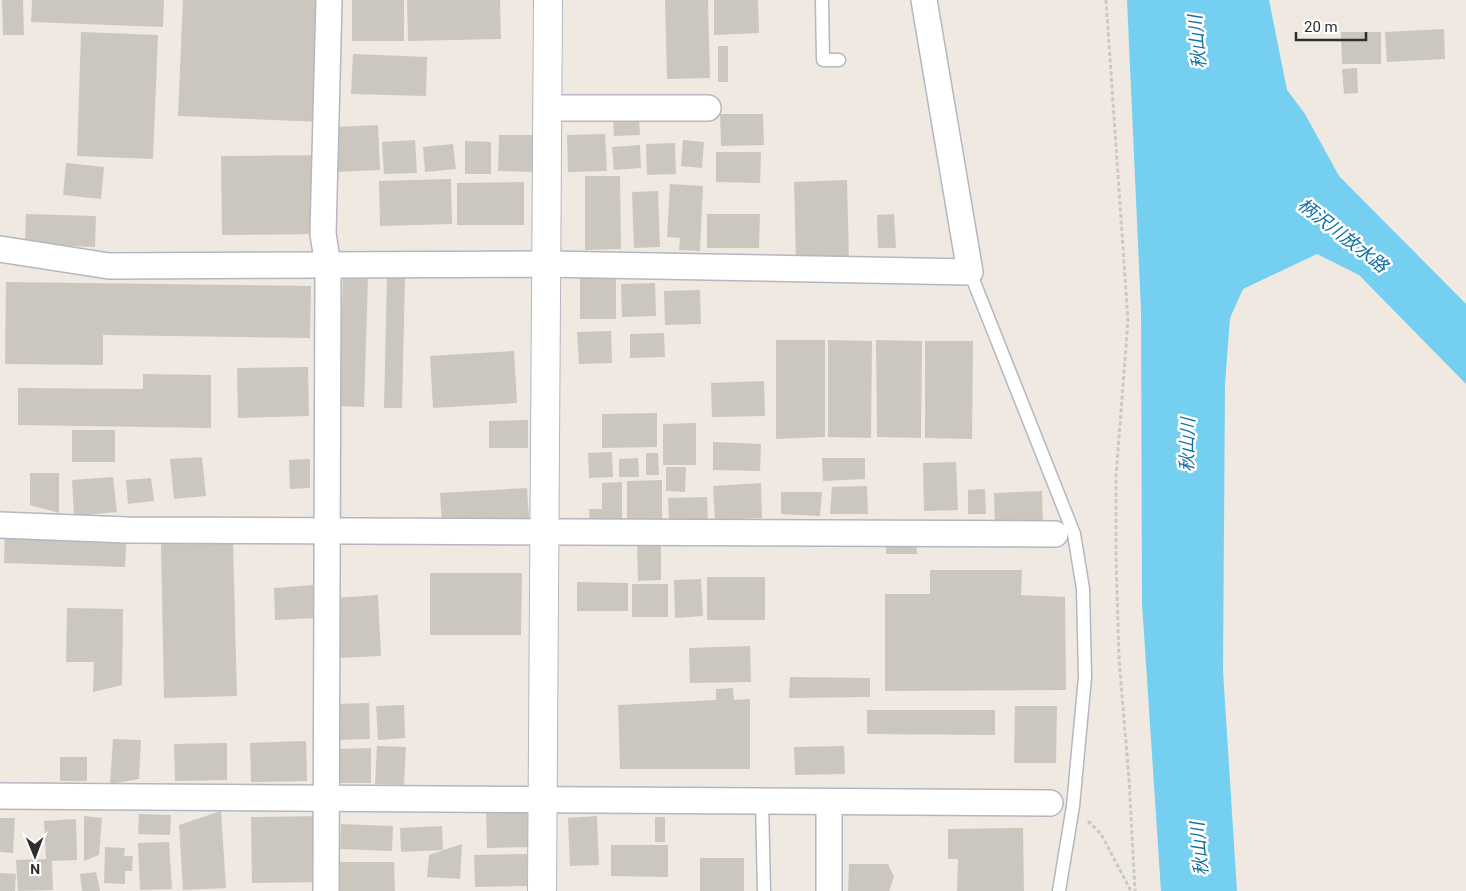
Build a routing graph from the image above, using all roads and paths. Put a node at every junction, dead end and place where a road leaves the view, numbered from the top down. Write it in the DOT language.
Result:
graph roads {
  1 [pos="329,0"];
  2 [pos="548,0"];
  3 [pos="822,0"];
  4 [pos="924,0"];
  5 [pos="1106,0"];
  6 [pos="839,60"];
  7 [pos="546,108"];
  8 [pos="708,108"];
  9 [pos="0,249"];
  10 [pos="545,264"];
  11 [pos="328,265"];
  12 [pos="970,272"];
  13 [pos="0,525"];
  14 [pos="328,530"];
  15 [pos="545,532"];
  16 [pos="1065,534"];
  17 [pos="0,796"];
  18 [pos="326,799"];
  19 [pos="541,800"];
  20 [pos="762,802"];
  21 [pos="829,802"];
  22 [pos="1062,804"];
  23 [pos="326,891"];
  24 [pos="542,891"];
  25 [pos="764,891"];
  26 [pos="829,891"];
  27 [pos="1059,891"];
  28 [pos="1133,891"];
  1 -- 11 [label="street"];
  2 -- 7 [label="street"];
  3 -- 6 [label="lane"];
  4 -- 12 [label="street"];
  5 -- 28 [label="path"];
  7 -- 8 [label="street"];
  7 -- 10 [label="street"];
  9 -- 11 [label="street"];
  10 -- 11 [label="street"];
  10 -- 12 [label="street"];
  10 -- 15 [label="street"];
  11 -- 14 [label="street"];
  12 -- 16 [label="lane"];
  13 -- 14 [label="street"];
  14 -- 15 [label="street"];
  14 -- 18 [label="street"];
  15 -- 16 [label="street"];
  15 -- 19 [label="street"];
  16 -- 22 [label="lane"];
  17 -- 18 [label="street"];
  18 -- 19 [label="street"];
  18 -- 23 [label="street"];
  19 -- 20 [label="street"];
  19 -- 24 [label="street"];
  20 -- 21 [label="street"];
  20 -- 25 [label="lane"];
  21 -- 22 [label="street"];
  21 -- 26 [label="street"];
  22 -- 27 [label="lane"];
  22 -- 28 [label="path"];
}
